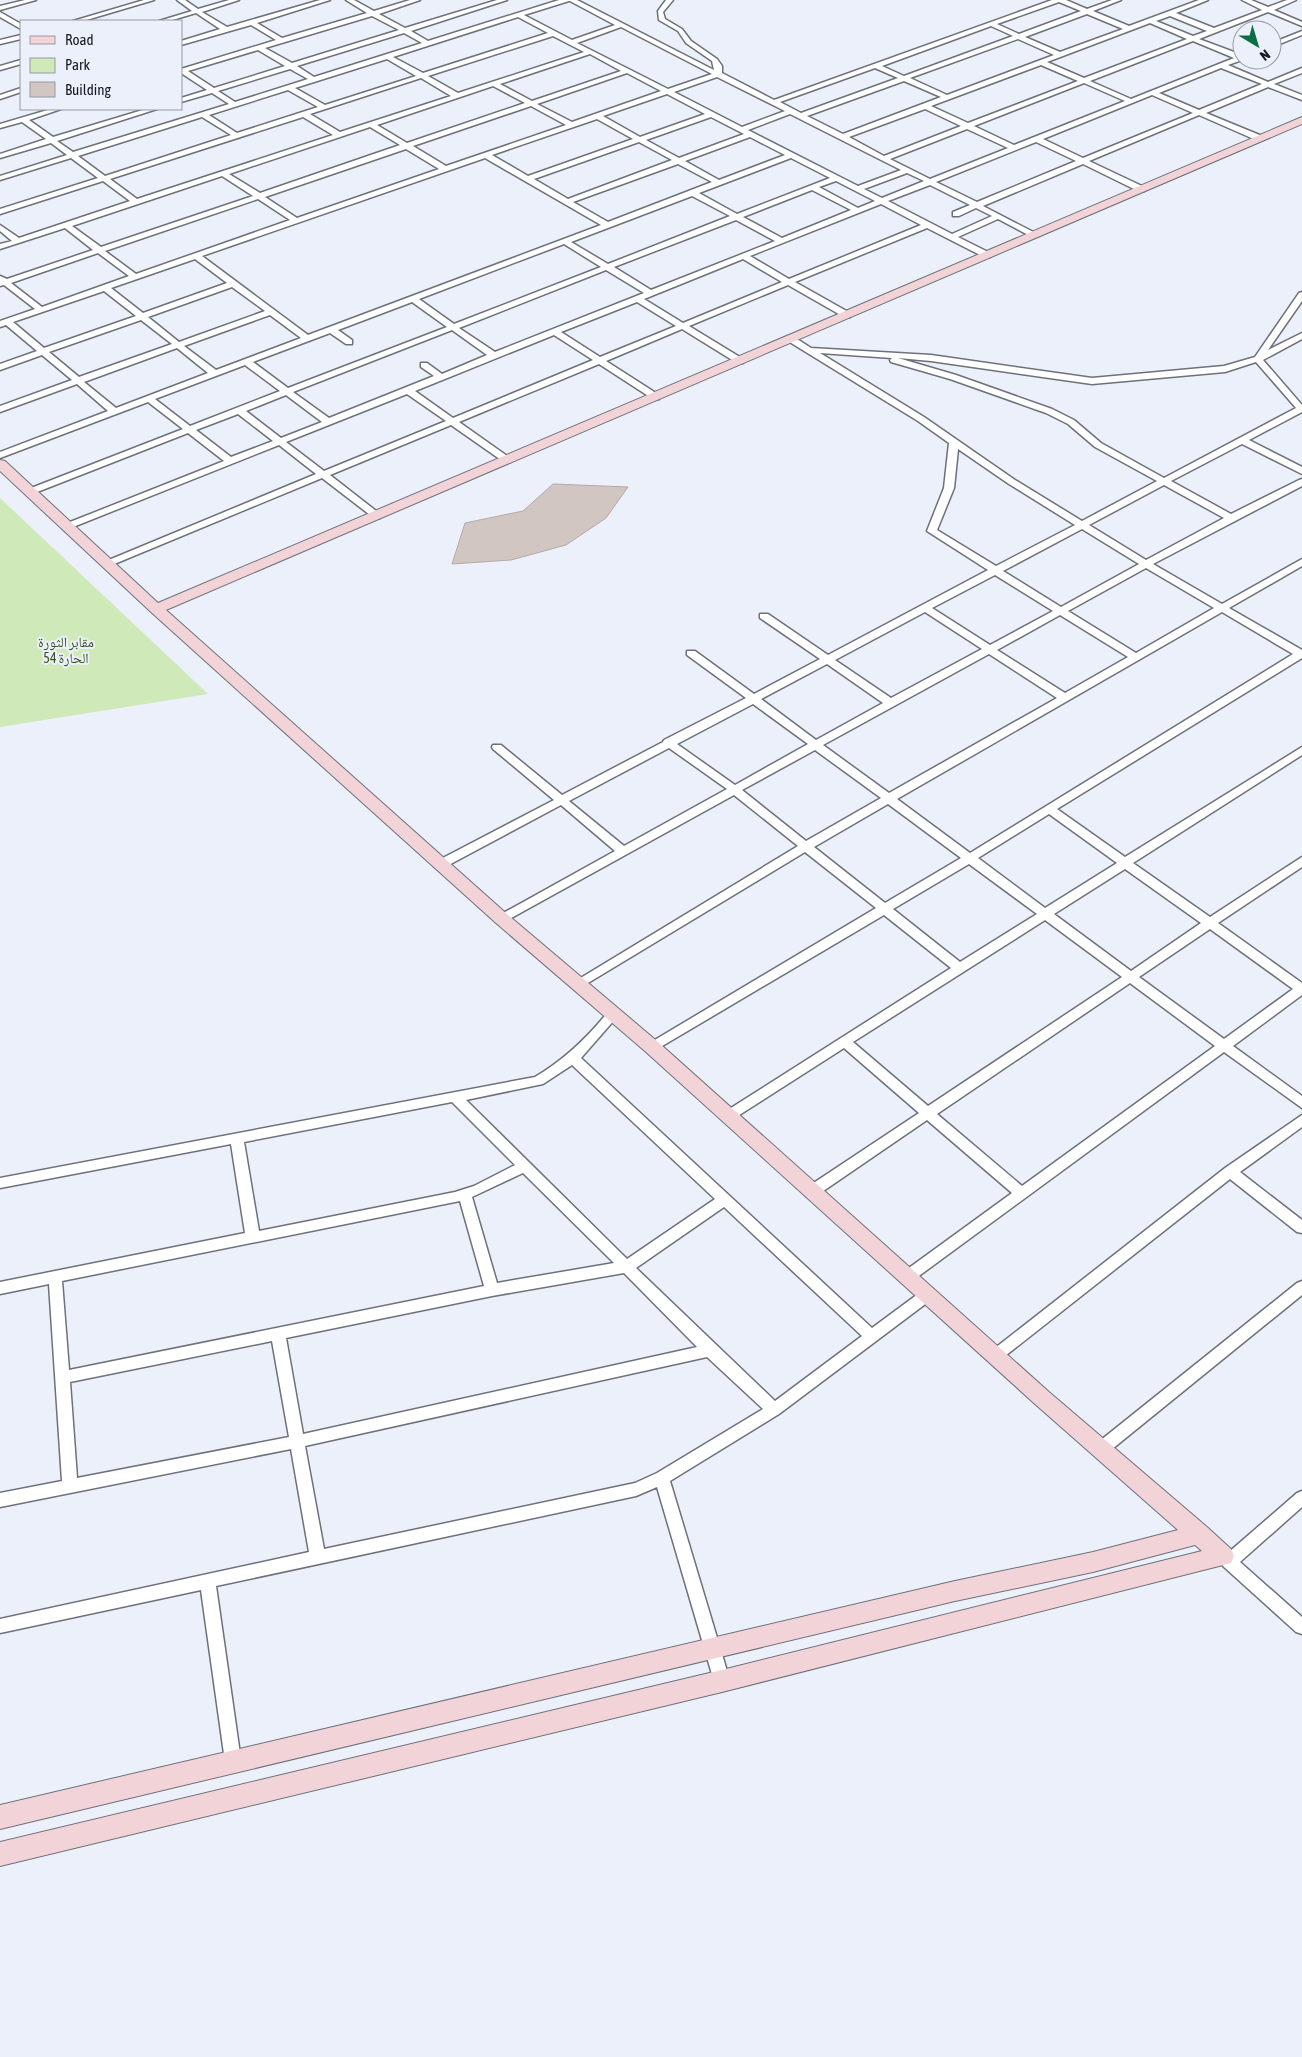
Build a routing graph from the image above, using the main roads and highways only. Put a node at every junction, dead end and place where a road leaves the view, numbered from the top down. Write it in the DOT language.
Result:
graph roads {
  1 [pos="1302,120"];
  2 [pos="0,464"];
  3 [pos="156,608"];
  4 [pos="1199,1534"];
  5 [pos="0,1817"];
  6 [pos="0,1854"];
  1 -- 3 [label="main road"];
  2 -- 3 [label="main road"];
  3 -- 4 [label="main road"];
  4 -- 5 [label="main road"];
  4 -- 6 [label="main road"];
}
